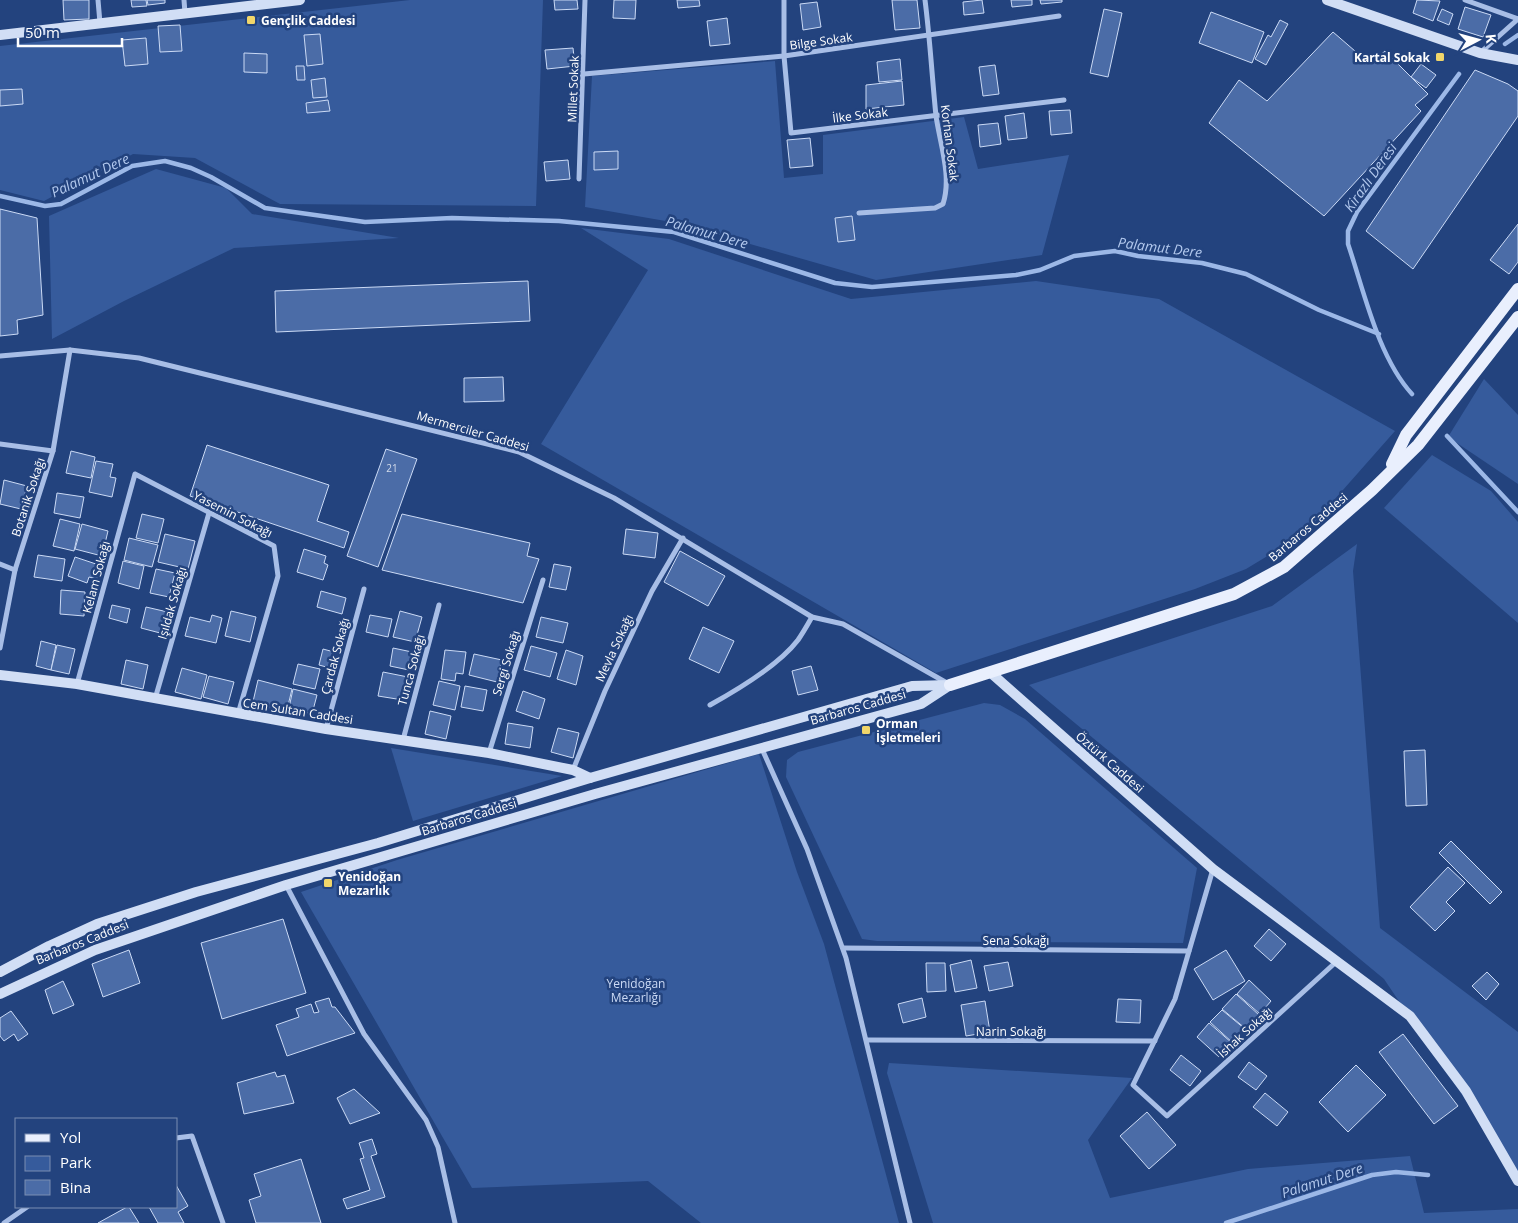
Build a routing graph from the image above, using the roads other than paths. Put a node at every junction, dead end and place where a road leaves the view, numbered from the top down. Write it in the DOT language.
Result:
graph roads {
  1 [pos="98,0"];
  2 [pos="184,0"];
  3 [pos="300,0"];
  4 [pos="584,0"];
  5 [pos="784,0"];
  6 [pos="925,0"];
  7 [pos="1327,0"];
  8 [pos="1465,0"];
  9 [pos="259,2"];
  10 [pos="185,13"];
  11 [pos="1059,16"];
  12 [pos="1518,19"];
  13 [pos="100,23"];
  14 [pos="0,35"];
  15 [pos="929,36"];
  16 [pos="1480,53"];
  17 [pos="784,56"];
  18 [pos="1518,60"];
  19 [pos="584,74"];
  20 [pos="1064,100"];
  21 [pos="936,116"];
  22 [pos="579,179"];
  23 [pos="859,213"];
  24 [pos="1518,290"];
  25 [pos="1518,317"];
  26 [pos="70,350"];
  27 [pos="0,356"];
  28 [pos="0,444"];
  29 [pos="53,451"];
  30 [pos="1389,471"];
  31 [pos="135,474"];
  32 [pos="209,513"];
  33 [pos="683,538"];
  34 [pos="0,564"];
  35 [pos="15,570"];
  36 [pos="543,580"];
  37 [pos="364,589"];
  38 [pos="439,606"];
  39 [pos="812,617"];
  40 [pos="0,648"];
  41 [pos="991,673"];
  42 [pos="0,675"];
  43 [pos="77,684"];
  44 [pos="950,685"];
  45 [pos="154,699"];
  46 [pos="710,705"];
  47 [pos="238,714"];
  48 [pos="326,729"];
  49 [pos="761,730"];
  50 [pos="403,740"];
  51 [pos="762,748"];
  52 [pos="489,752"];
  53 [pos="572,770"];
  54 [pos="590,778"];
  55 [pos="595,794"];
  56 [pos="1213,869"];
  57 [pos="286,885"];
  58 [pos="843,948"];
  59 [pos="1189,951"];
  60 [pos="1336,962"];
  61 [pos="0,972"];
  62 [pos="0,994"];
  63 [pos="867,1040"];
  64 [pos="1155,1041"];
  65 [pos="178,1138"];
  66 [pos="1518,1181"];
  67 [pos="26,1208"];
  68 [pos="4,1223"];
  69 [pos="223,1223"];
  70 [pos="455,1223"];
  71 [pos="910,1223"];
  1 -- 13 [label="street"];
  2 -- 10 [label="street"];
  3 -- 9 [label="main road"];
  4 -- 19 [label="street, Millet Sokak"];
  5 -- 17 [label="street, İlke Sokak"];
  6 -- 15 [label="street, Korhan Sokak"];
  7 -- 16 [label="main road"];
  8 -- 12 [label="street"];
  9 -- 10 [label="main road"];
  10 -- 13 [label="main road"];
  11 -- 15 [label="street, Bilge Sokak"];
  12 -- 16 [label="street"];
  13 -- 14 [label="main road"];
  15 -- 17 [label="street, Bilge Sokak"];
  15 -- 21 [label="street, Korhan Sokak"];
  16 -- 18 [label="main road"];
  17 -- 19 [label="street, Bilge Sokak"];
  17 -- 21 [label="street, İlke Sokak"];
  19 -- 22 [label="street, Millet Sokak"];
  20 -- 21 [label="street, İlke Sokak"];
  21 -- 23 [label="street, Korhan Sokak"];
  24 -- 30 [label="main road, Barbaros Caddesi"];
  25 -- 30 [label="main road, Barbaros Caddesi"];
  26 -- 27 [label="street, Mermerciler Caddesi"];
  26 -- 29 [label="street, Botanik Sokağı"];
  26 -- 33 [label="street, Mermerciler Caddesi"];
  28 -- 29 [label="street"];
  29 -- 35 [label="street, Botanik Sokağı"];
  30 -- 41 [label="main road, Barbaros Caddesi"];
  31 -- 32 [label="street, Yasemin Sokağı"];
  31 -- 43 [label="street, Kelam Sokağı"];
  32 -- 45 [label="street, Işıldak Sokağı"];
  32 -- 47 [label="street, Yasemin Sokağı"];
  33 -- 39 [label="street, Mermerciler Caddesi"];
  33 -- 53 [label="street, Mevla Sokağı"];
  34 -- 35 [label="street"];
  35 -- 40 [label="street, Botanik Sokağı"];
  36 -- 52 [label="street, Sergi Sokağı"];
  37 -- 48 [label="street, Çardak Sokağı"];
  38 -- 50 [label="street, Tunca Sokağı"];
  39 -- 44 [label="street, Mermerciler Caddesi"];
  39 -- 46 [label="street"];
  41 -- 44 [label="main road, Barbaros Caddesi"];
  41 -- 56 [label="main road, Öztürk Caddesi"];
  42 -- 43 [label="main road, Cem Sultan Caddesi"];
  43 -- 45 [label="main road, Cem Sultan Caddesi"];
  44 -- 49 [label="main road, Barbaros Caddesi"];
  44 -- 51 [label="main road, Barbaros Caddesi"];
  45 -- 47 [label="main road, Cem Sultan Caddesi"];
  47 -- 48 [label="main road, Cem Sultan Caddesi"];
  48 -- 50 [label="main road, Cem Sultan Caddesi"];
  49 -- 51 [label="main road"];
  49 -- 54 [label="main road, Barbaros Caddesi"];
  50 -- 52 [label="main road, Cem Sultan Caddesi"];
  51 -- 55 [label="main road, Barbaros Caddesi"];
  51 -- 58 [label="street"];
  52 -- 53 [label="main road, Cem Sultan Caddesi"];
  53 -- 54 [label="main road, Cem Sultan Caddesi"];
  54 -- 55 [label="main road"];
  54 -- 61 [label="main road, Barbaros Caddesi"];
  55 -- 57 [label="main road, Barbaros Caddesi"];
  56 -- 59 [label="street"];
  56 -- 60 [label="main road, Öztürk Caddesi"];
  57 -- 62 [label="main road, Barbaros Caddesi"];
  57 -- 70 [label="street"];
  58 -- 59 [label="street, Sena Sokağı"];
  58 -- 63 [label="street"];
  59 -- 64 [label="street"];
  60 -- 64 [label="street, İshak Sokağı"];
  60 -- 66 [label="main road, Öztürk Caddesi"];
  63 -- 64 [label="street, Narin Sokağı"];
  63 -- 71 [label="street"];
  65 -- 69 [label="street"];
  67 -- 68 [label="street"];
}
